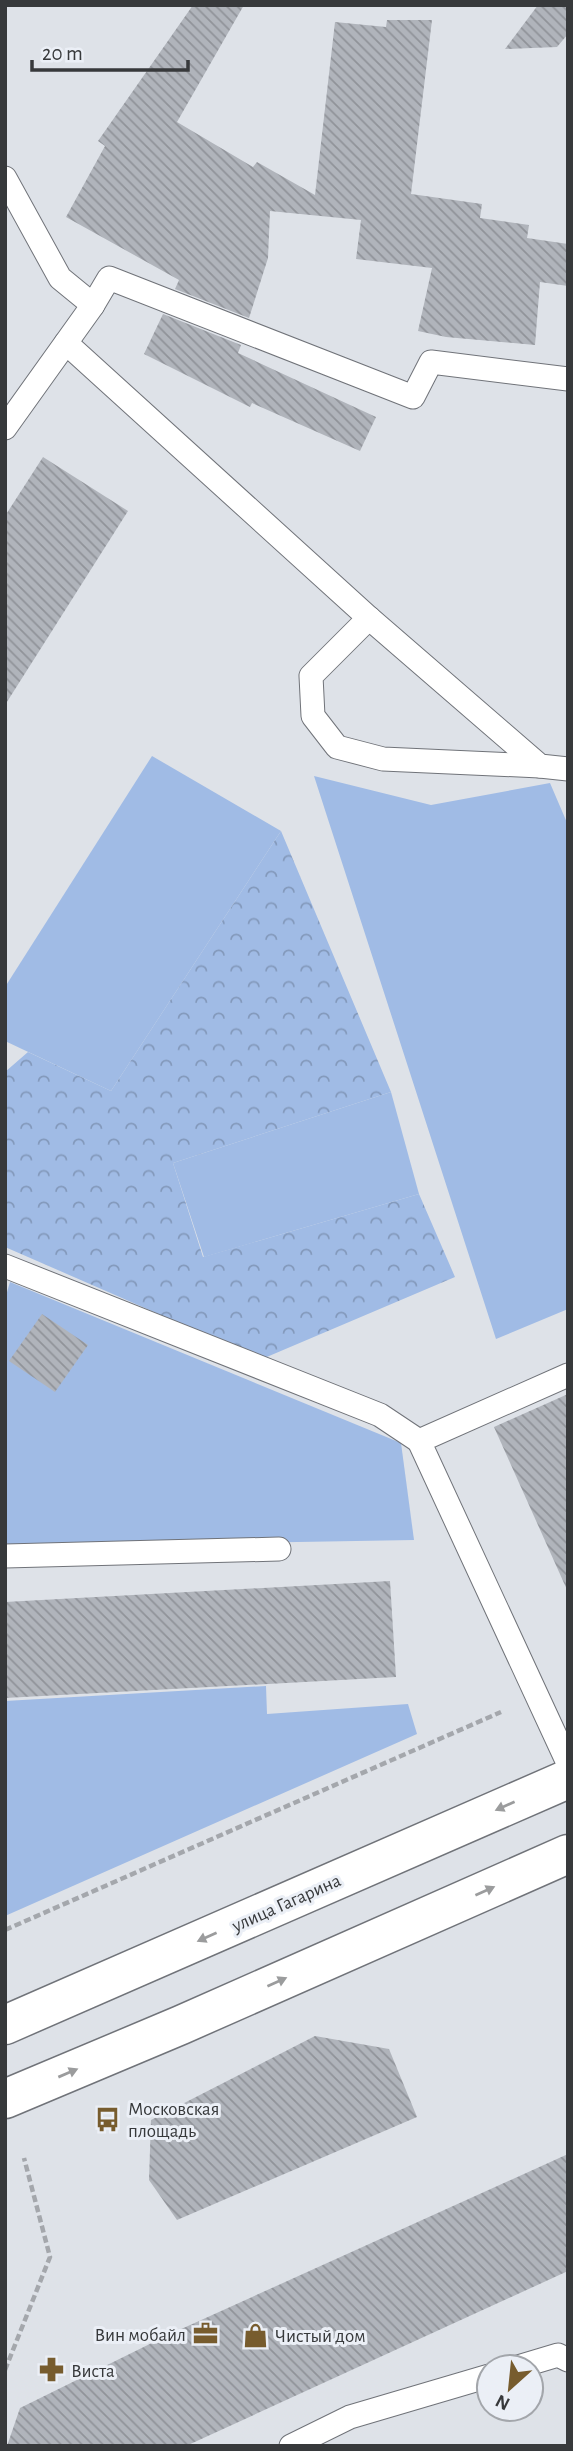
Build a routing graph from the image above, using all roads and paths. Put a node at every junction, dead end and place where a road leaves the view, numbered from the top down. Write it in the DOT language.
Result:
graph roads {
  1 [pos="5,178"];
  2 [pos="93,305"];
  3 [pos="66,343"];
  4 [pos="568,379"];
  5 [pos="5,428"];
  6 [pos="369,618"];
  7 [pos="540,766"];
  8 [pos="568,769"];
  9 [pos="5,1266"];
  10 [pos="568,1375"];
  11 [pos="419,1441"];
  12 [pos="279,1549"];
  13 [pos="5,1556"];
  14 [pos="537,1697"];
  15 [pos="568,1763"];
  16 [pos="568,1779"];
  17 [pos="568,1854"];
  18 [pos="5,1930"];
  19 [pos="5,2025"];
  20 [pos="5,2099"];
  21 [pos="24,2158"];
  22 [pos="545,2359"];
  23 [pos="568,2360"];
  24 [pos="5,2370"];
  25 [pos="475,2380"];
  26 [pos="291,2446"];
  1 -- 2 [label="lane"];
  2 -- 3 [label="lane"];
  2 -- 4 [label="lane"];
  3 -- 5 [label="lane"];
  3 -- 6 [label="lane"];
  6 -- 7 [label="lane"];
  6 -- 7 [label="lane"];
  7 -- 8 [label="lane"];
  9 -- 11 [label="lane"];
  10 -- 11 [label="lane"];
  11 -- 14 [label="lane"];
  12 -- 13 [label="lane"];
  14 -- 15 [label="lane"];
  14 -- 18 [label="path"];
  16 -- 19 [label="main road, улица Гагарина, one-way"];
  20 -- 17 [label="main road, one-way"];
  21 -- 24 [label="path"];
  22 -- 23 [label="lane"];
  25 -- 26 [label="lane"];
}
